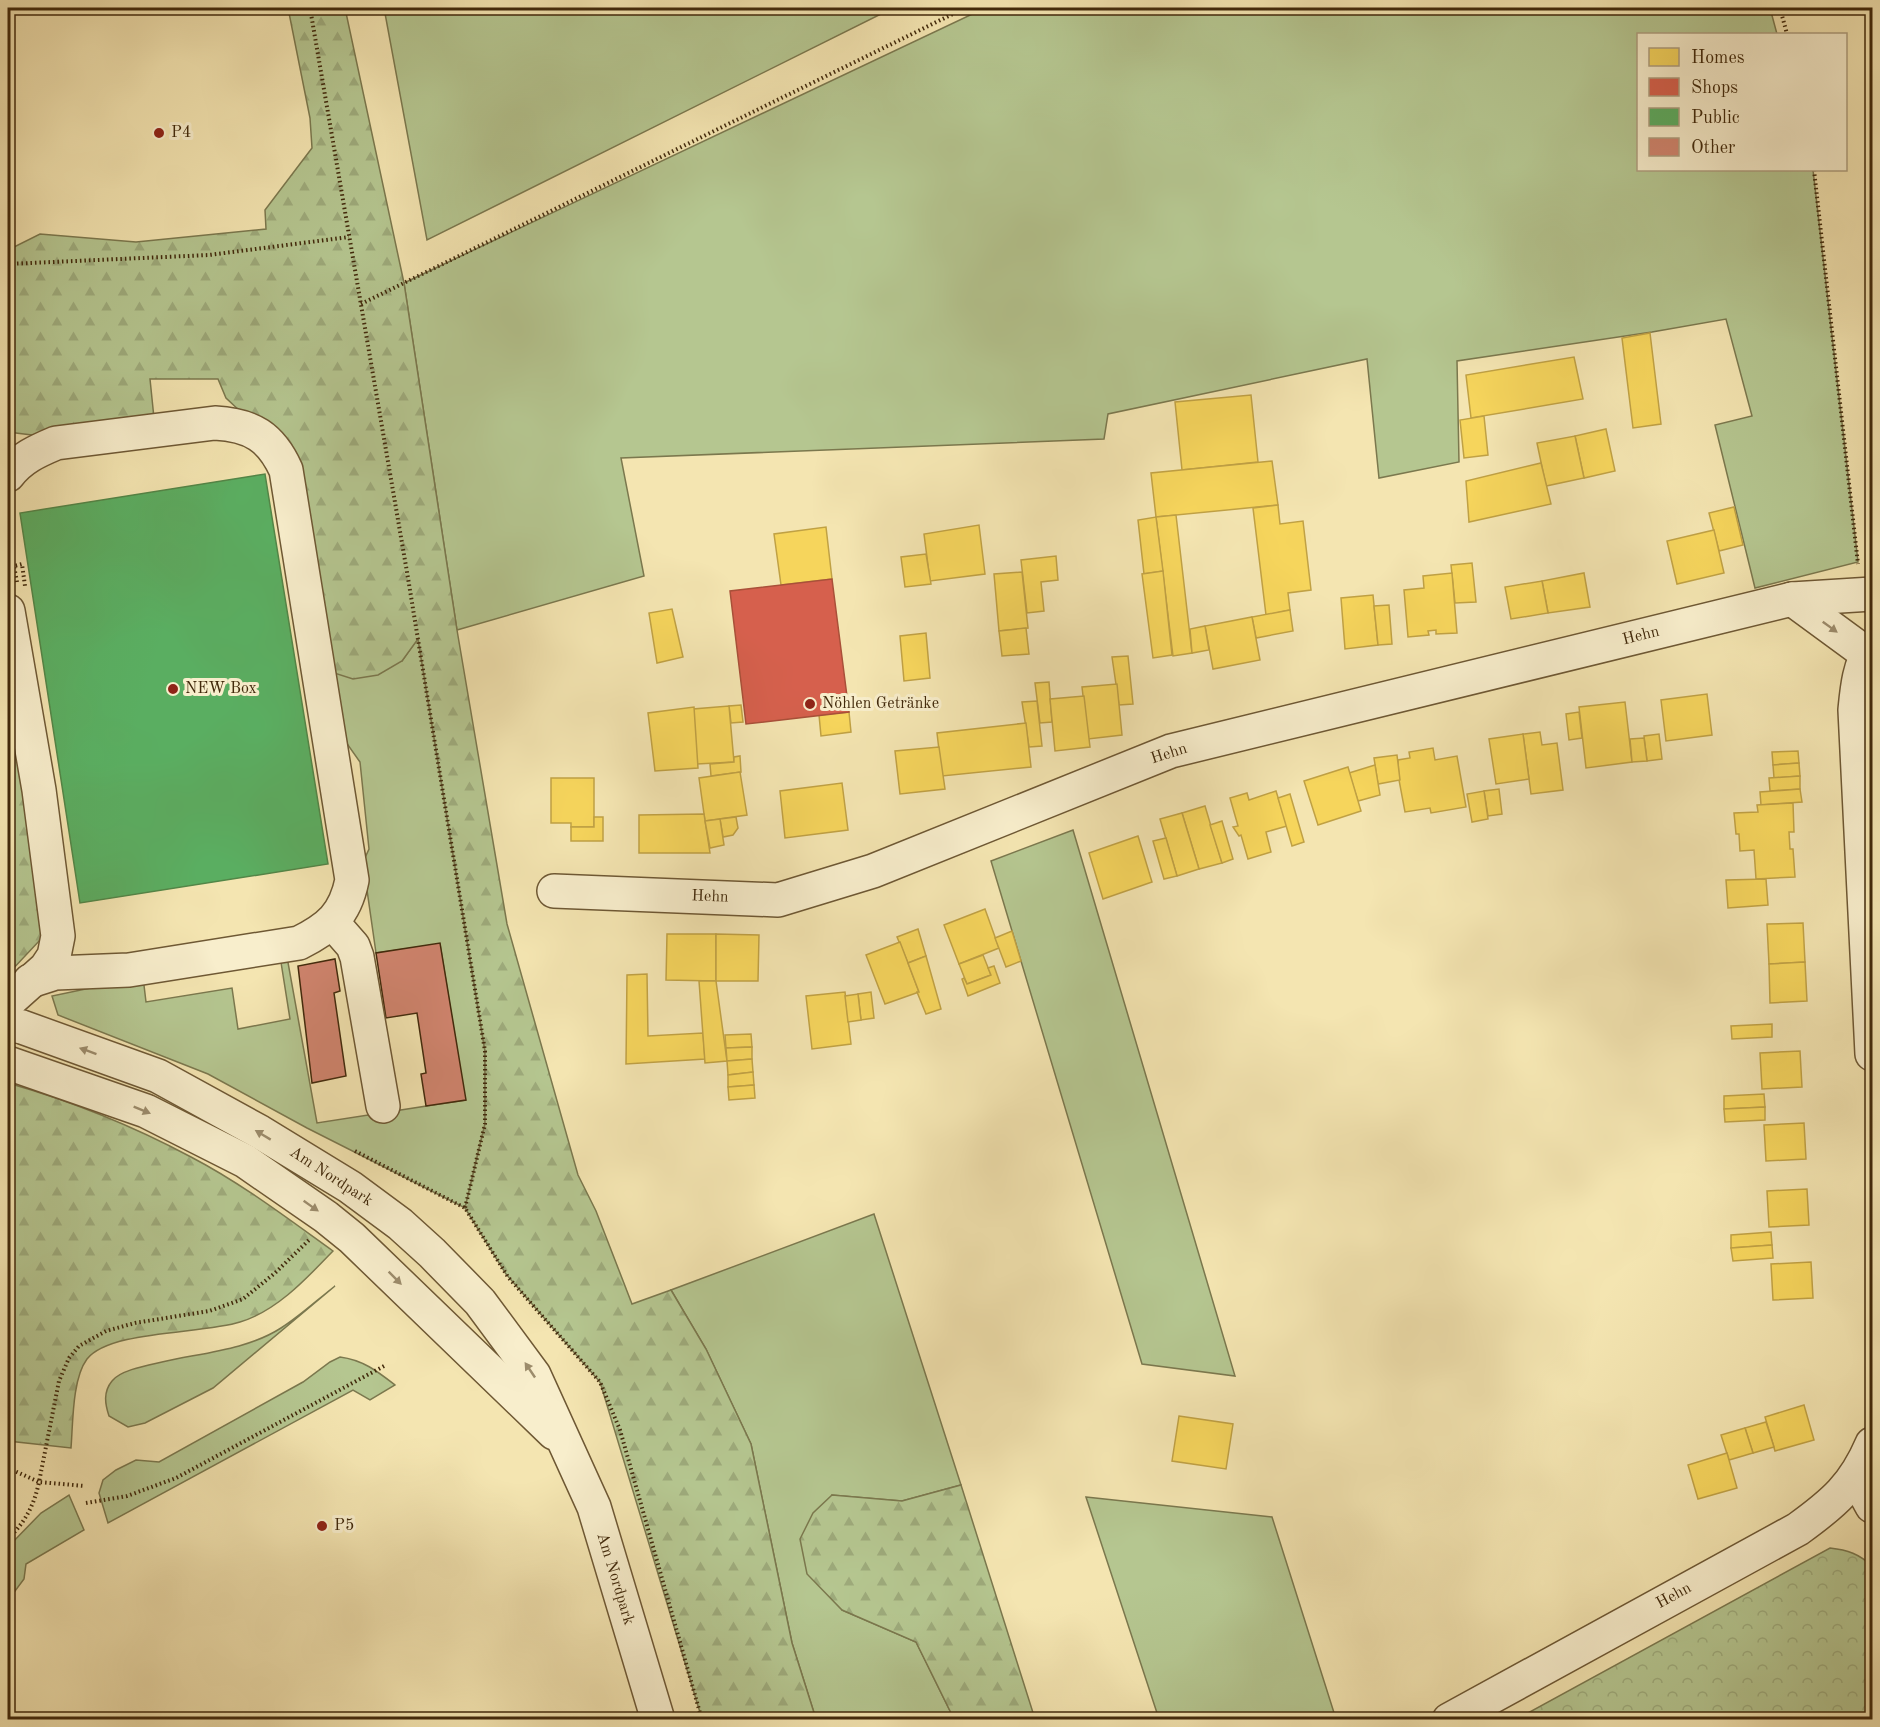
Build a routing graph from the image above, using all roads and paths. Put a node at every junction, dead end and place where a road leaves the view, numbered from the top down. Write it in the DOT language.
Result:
graph roads {
  1 [pos="310,8"];
  2 [pos="965,8"];
  3 [pos="1780,8"];
  4 [pos="1787,33"];
  5 [pos="1814,171"];
  6 [pos="350,237"];
  7 [pos="8,264"];
  8 [pos="361,304"];
  9 [pos="8,475"];
  10 [pos="1867,595"];
  11 [pos="1792,599"];
  12 [pos="8,611"];
  13 [pos="1870,651"];
  14 [pos="554,891"];
  15 [pos="332,922"];
  16 [pos="58,936"];
  17 [pos="100,971"];
  18 [pos="19,992"];
  19 [pos="8,1024"];
  20 [pos="1872,1054"];
  21 [pos="8,1063"];
  22 [pos="383,1106"];
  23 [pos="372,1159"];
  24 [pos="350,1187"];
  25 [pos="465,1208"];
  26 [pos="326,1217"];
  27 [pos="386,1365"];
  28 [pos="564,1442"];
  29 [pos="1872,1444"];
  30 [pos="8,1468"];
  31 [pos="1856,1477"];
  32 [pos="39,1482"];
  33 [pos="85,1486"];
  34 [pos="86,1503"];
  35 [pos="1872,1506"];
  36 [pos="8,1539"];
  37 [pos="658,1719"];
  38 [pos="1449,1719"];
  1 -- 6 [label="path"];
  2 -- 8 [label="path"];
  3 -- 4 [label="path"];
  5 -- 10 [label="path"];
  6 -- 7 [label="path"];
  6 -- 8 [label="path"];
  8 -- 25 [label="path"];
  9 -- 15 [label="street"];
  10 -- 11 [label="street, Hehn"];
  11 -- 13 [label="street, one-way"];
  11 -- 14 [label="street, Hehn"];
  12 -- 16 [label="street"];
  13 -- 20 [label="street"];
  15 -- 17 [label="street"];
  15 -- 22 [label="street"];
  16 -- 17 [label="street"];
  16 -- 18 [label="street"];
  17 -- 18 [label="street"];
  24 -- 19 [label="street, Am Nordpark, one-way"];
  21 -- 26 [label="street, Am Nordpark, one-way"];
  23 -- 24 [label="path"];
  28 -- 24 [label="street, Am Nordpark, one-way"];
  26 -- 28 [label="street, Am Nordpark, one-way"];
  26 -- 32 [label="path"];
  27 -- 34 [label="path"];
  28 -- 37 [label="street, Am Nordpark"];
  29 -- 31 [label="street, Hehn"];
  30 -- 32 [label="path"];
  31 -- 35 [label="street"];
  31 -- 38 [label="street, Hehn"];
  32 -- 33 [label="path"];
  32 -- 36 [label="path"];
}
